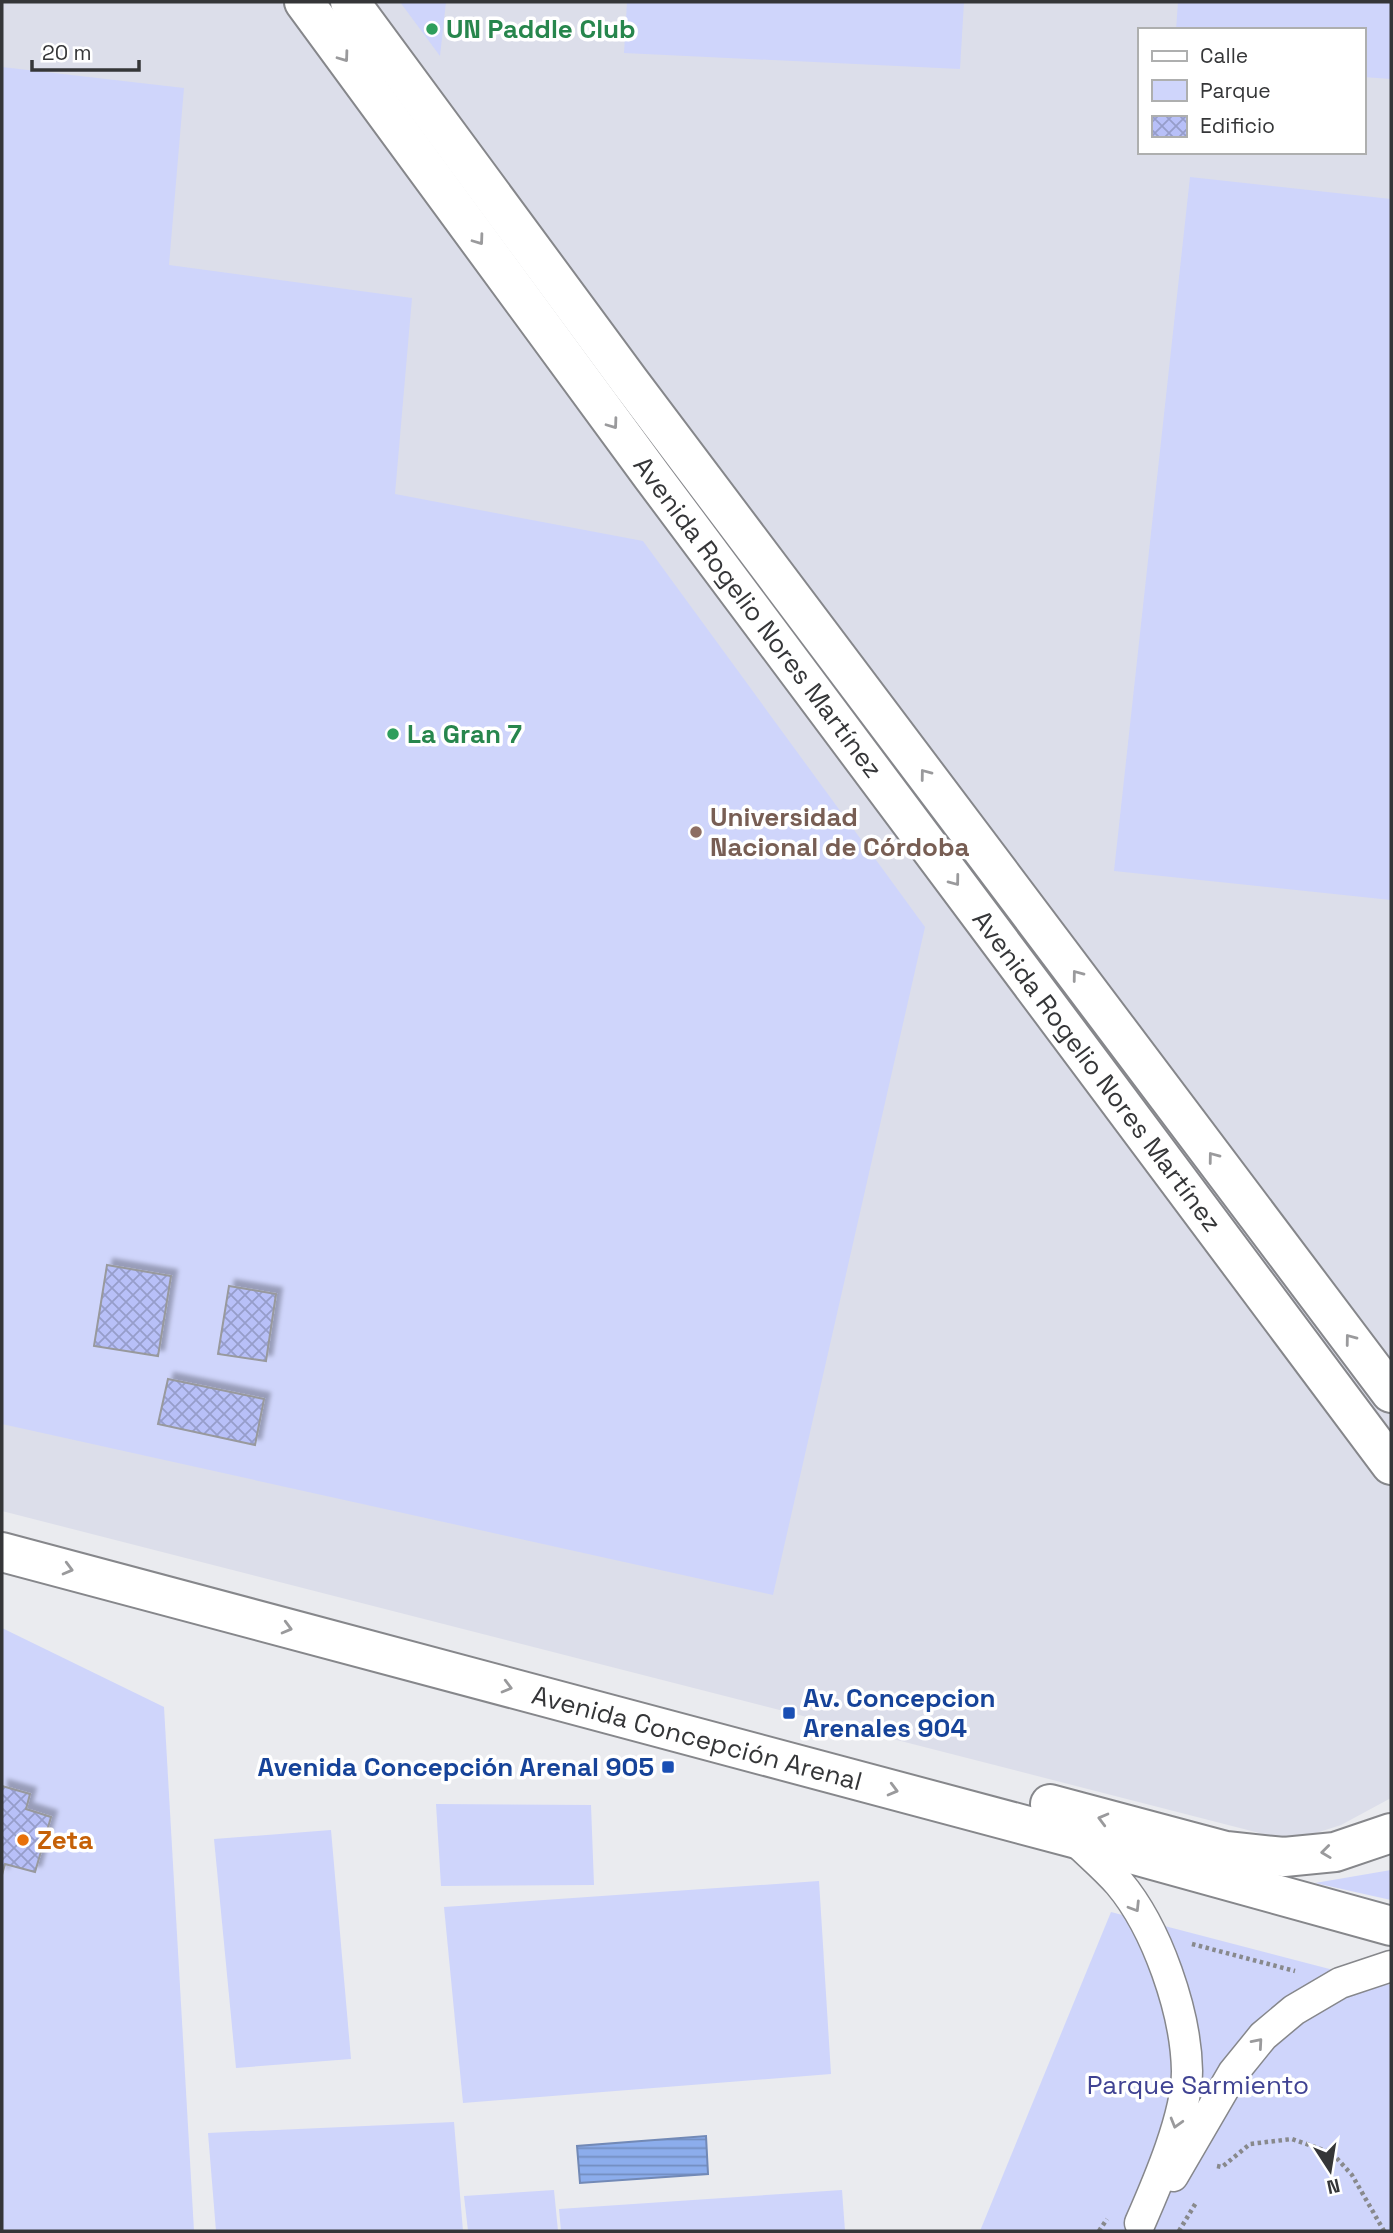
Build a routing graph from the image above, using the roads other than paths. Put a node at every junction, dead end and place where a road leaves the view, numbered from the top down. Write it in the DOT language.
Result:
graph roads {
  1 [pos="304,2"];
  2 [pos="350,2"];
  3 [pos="1391,1394"];
  4 [pos="1391,1465"];
  5 [pos="2,1526"];
  6 [pos="2,1552"];
  7 [pos="1391,1833"];
  8 [pos="1073,1838"];
  9 [pos="1391,1926"];
  10 [pos="1391,1966"];
  11 [pos="1137,2227"];
  1 -- 4 [label="main road, Avenida Rogelio Nores Martínez, one-way"];
  3 -- 2 [label="main road, Avenida Rogelio Nores Martínez, one-way"];
  7 -- 5 [label="main road, Avenida Concepción Arenal, one-way"];
  6 -- 8 [label="main road, Avenida Concepción Arenal, one-way"];
  8 -- 9 [label="main road, Avenida Concepción Arenal"];
  8 -- 11 [label="street, one-way"];
  11 -- 10 [label="street, one-way"];
}
